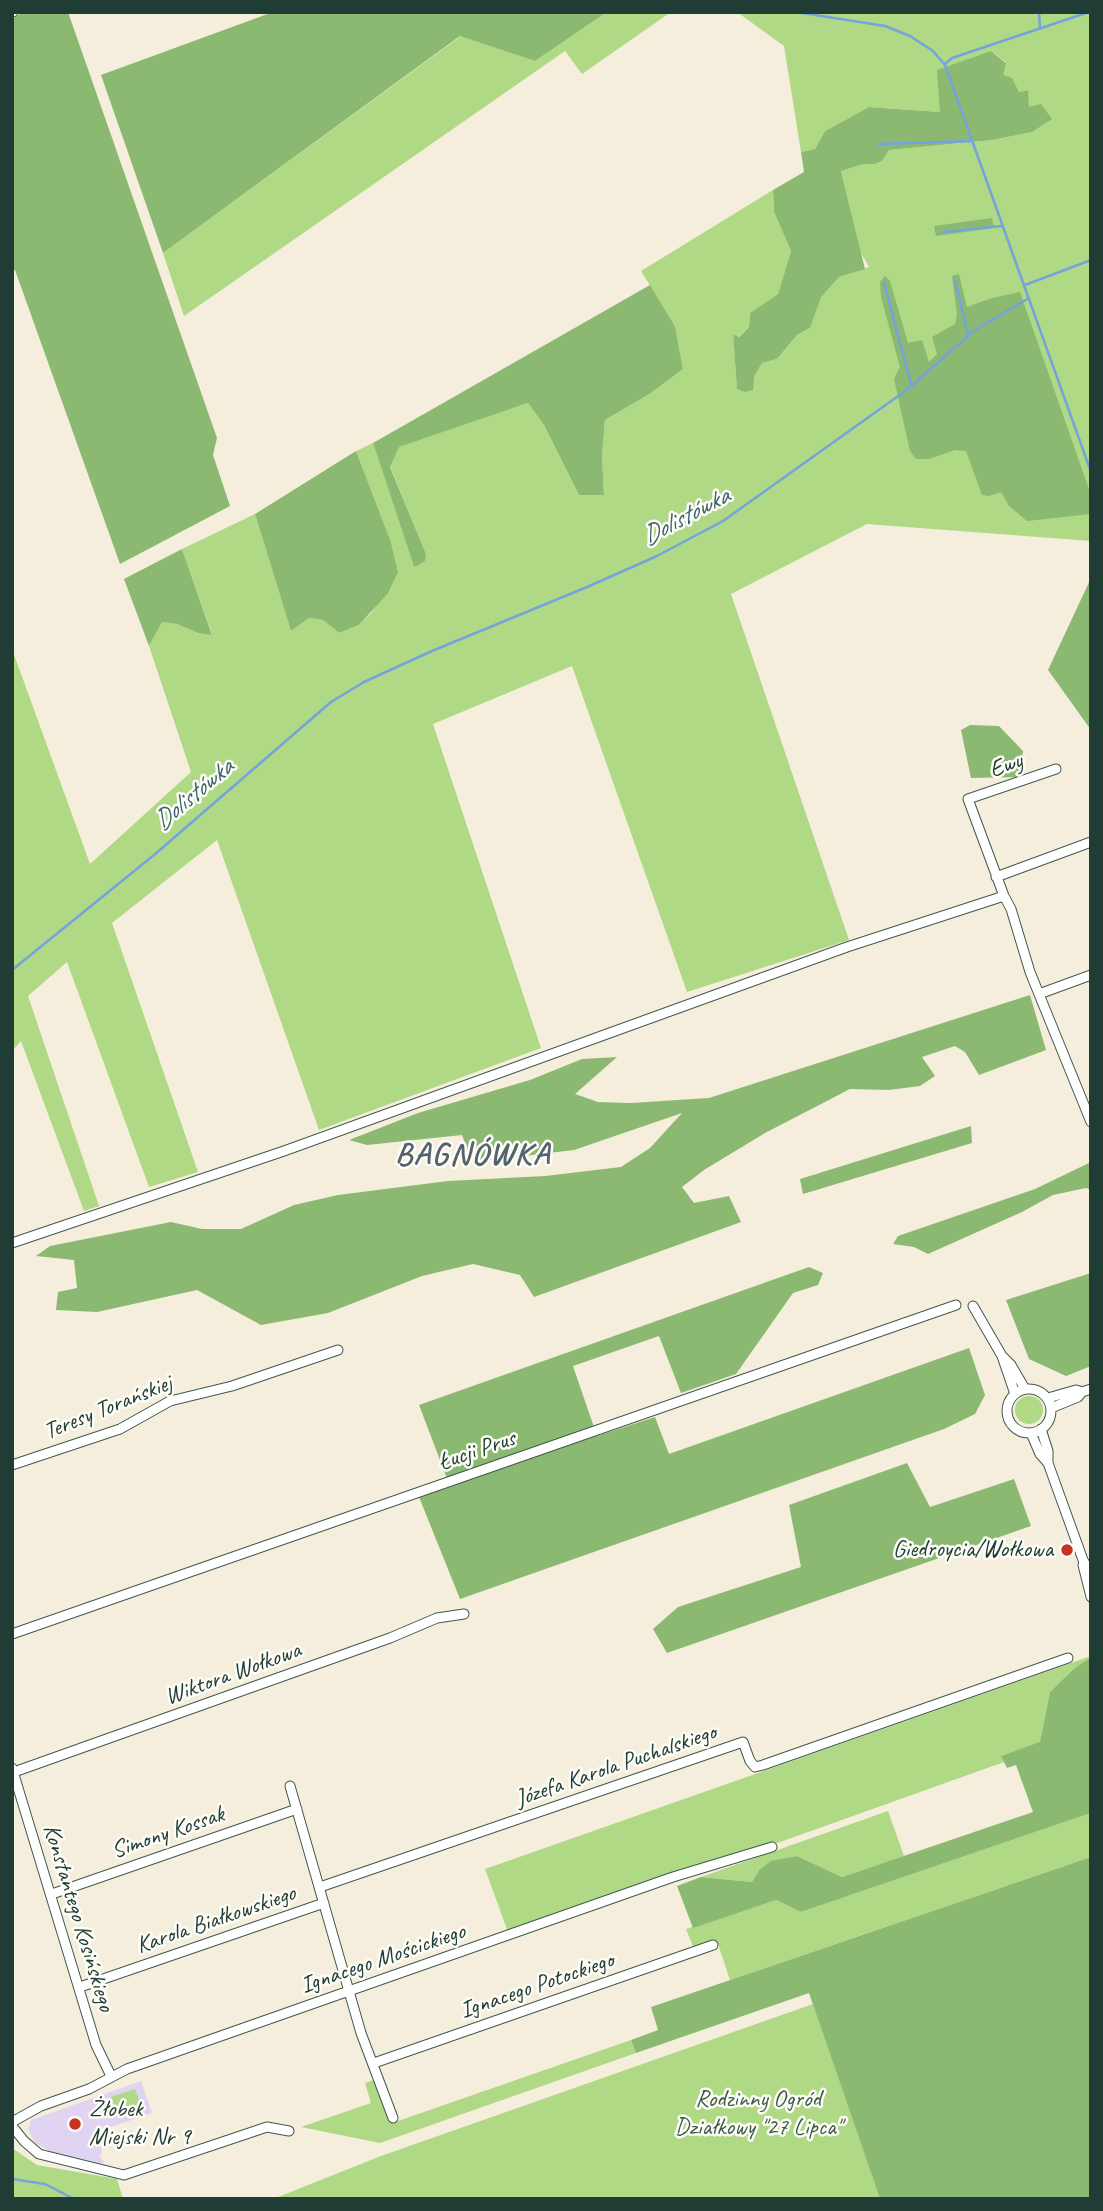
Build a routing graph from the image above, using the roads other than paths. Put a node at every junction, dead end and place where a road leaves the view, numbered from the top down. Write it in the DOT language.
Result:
graph roads {
  1 [pos="1056,769"];
  2 [pos="1091,842"];
  3 [pos="996,877"];
  4 [pos="1004,896"];
  5 [pos="1091,975"];
  6 [pos="1039,994"];
  7 [pos="1091,1122"];
  8 [pos="12,1243"];
  9 [pos="956,1306"];
  10 [pos="973,1306"];
  11 [pos="338,1350"];
  12 [pos="1002,1356"];
  13 [pos="1025,1389"];
  14 [pos="1086,1391"];
  15 [pos="1015,1394"];
  16 [pos="1050,1403"];
  17 [pos="1041,1429"];
  18 [pos="1031,1433"];
  19 [pos="1048,1462"];
  20 [pos="12,1465"];
  21 [pos="1083,1560"];
  22 [pos="1091,1574"];
  23 [pos="1091,1597"];
  24 [pos="464,1614"];
  25 [pos="12,1634"];
  26 [pos="1068,1658"];
  27 [pos="13,1770"];
  28 [pos="290,1786"];
  29 [pos="297,1808"];
  30 [pos="772,1847"];
  31 [pos="320,1887"];
  32 [pos="52,1894"];
  33 [pos="324,1903"];
  34 [pos="713,1945"];
  35 [pos="80,1987"];
  36 [pos="349,1992"];
  37 [pos="374,2063"];
  38 [pos="111,2076"];
  39 [pos="393,2118"];
  40 [pos="12,2124"];
  41 [pos="289,2132"];
  1 -- 3 [label="street, Ewy"];
  2 -- 3 [label="street"];
  3 -- 4 [label="street"];
  4 -- 6 [label="street"];
  4 -- 8 [label="street"];
  5 -- 6 [label="street"];
  6 -- 7 [label="street"];
  9 -- 25 [label="street, Łucji Prus"];
  10 -- 12 [label="street"];
  11 -- 20 [label="street, Teresy Torańskiej"];
  12 -- 13 [label="street"];
  12 -- 15 [label="street"];
  13 -- 15 [label="street"];
  13 -- 16 [label="street"];
  14 -- 16 [label="street"];
  15 -- 18 [label="street"];
  16 -- 17 [label="street"];
  17 -- 18 [label="street"];
  17 -- 19 [label="street"];
  18 -- 19 [label="street"];
  19 -- 21 [label="street"];
  21 -- 22 [label="street"];
  21 -- 23 [label="street"];
  24 -- 27 [label="street, Wiktora Wołkowa"];
  26 -- 31 [label="street, Józefa Karola Puchalskiego"];
  27 -- 32 [label="street, Konstantego Kosińskiego"];
  28 -- 29 [label="street"];
  29 -- 31 [label="street"];
  29 -- 32 [label="street, Simony Kossak"];
  30 -- 36 [label="street, Ignacego Mościckiego"];
  31 -- 33 [label="street"];
  32 -- 35 [label="street, Konstantego Kosińskiego"];
  33 -- 35 [label="street, Karola Białkowskiego"];
  33 -- 36 [label="street"];
  34 -- 37 [label="street, Ignacego Potockiego"];
  35 -- 38 [label="street, Konstantego Kosińskiego"];
  36 -- 37 [label="street"];
  36 -- 38 [label="street, Ignacego Mościckiego"];
  37 -- 39 [label="street"];
  38 -- 40 [label="street, Ignacego Mościckiego"];
  40 -- 41 [label="street"];
}
